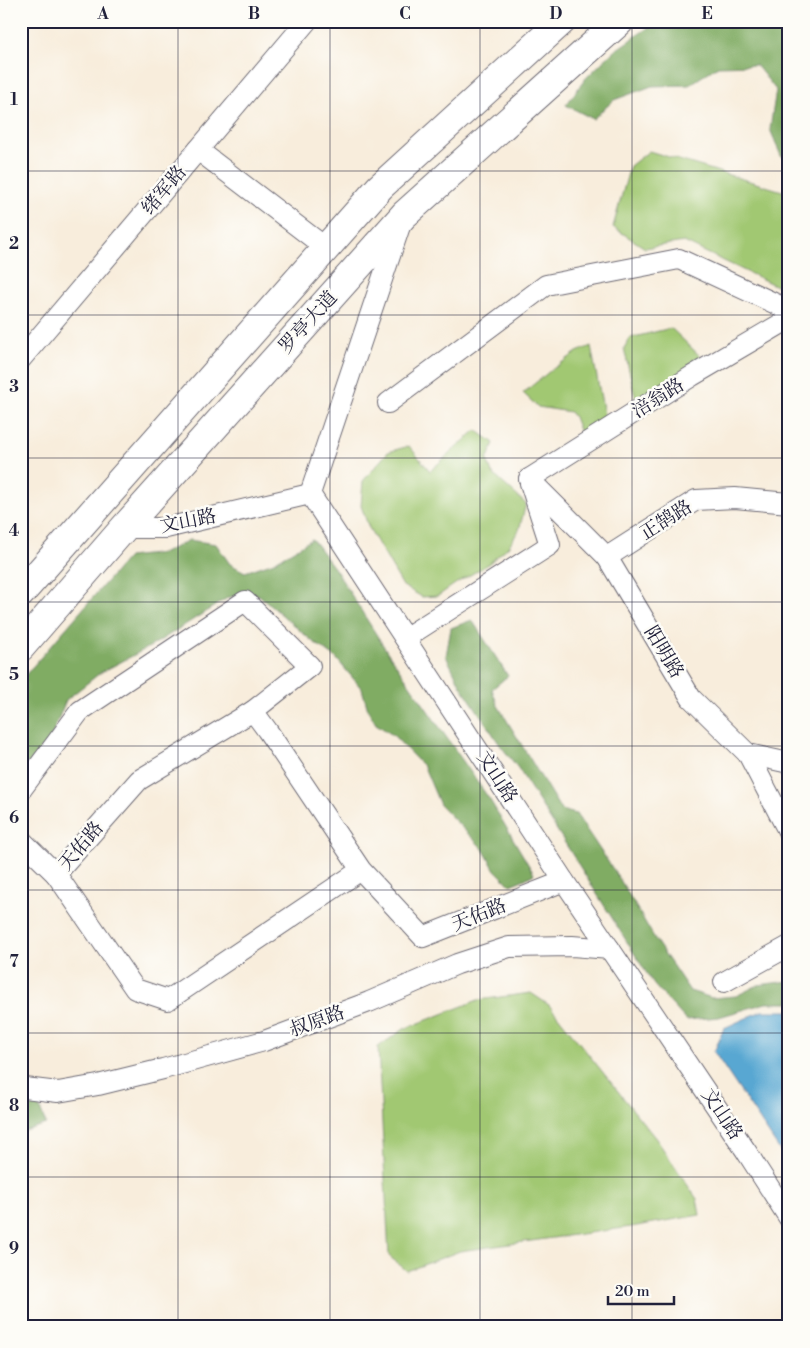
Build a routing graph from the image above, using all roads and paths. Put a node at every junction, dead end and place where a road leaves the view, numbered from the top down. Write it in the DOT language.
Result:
graph roads {
  1 [pos="307,21"];
  2 [pos="562,21"];
  3 [pos="620,21"];
  4 [pos="198,150"];
  5 [pos="404,215"];
  6 [pos="326,248"];
  7 [pos="789,310"];
  8 [pos="789,319"];
  9 [pos="21,359"];
  10 [pos="388,403"];
  11 [pos="529,479"];
  12 [pos="310,494"];
  13 [pos="789,503"];
  14 [pos="124,528"];
  15 [pos="607,557"];
  16 [pos="21,593"];
  17 [pos="405,638"];
  18 [pos="21,647"];
  19 [pos="253,711"];
  20 [pos="748,754"];
  21 [pos="789,763"];
  22 [pos="21,790"];
  23 [pos="789,833"];
  24 [pos="21,840"];
  25 [pos="361,870"];
  26 [pos="56,874"];
  27 [pos="564,881"];
  28 [pos="789,946"];
  29 [pos="610,949"];
  30 [pos="724,982"];
  31 [pos="21,1085"];
  32 [pos="789,1218"];
  1 -- 4 [label="street, 绪军路"];
  2 -- 6 [label="highway, 罗亭大道"];
  3 -- 5 [label="highway, 罗亭大道"];
  4 -- 6 [label="street"];
  4 -- 9 [label="street, 绪军路"];
  5 -- 12 [label="street"];
  5 -- 14 [label="highway, 罗亭大道"];
  6 -- 16 [label="highway, 罗亭大道"];
  7 -- 10 [label="street"];
  8 -- 11 [label="street, 涪翁路"];
  11 -- 15 [label="street, 阳明路"];
  11 -- 17 [label="street"];
  12 -- 14 [label="street, 文山路"];
  12 -- 17 [label="street, 文山路"];
  13 -- 15 [label="street, 正鹄路"];
  14 -- 18 [label="highway, 罗亭大道"];
  15 -- 20 [label="street, 阳明路"];
  17 -- 27 [label="street, 文山路"];
  19 -- 22 [label="street"];
  19 -- 25 [label="street, 天佑路"];
  19 -- 26 [label="street, 天佑路"];
  20 -- 21 [label="street"];
  20 -- 23 [label="street, 阳明路"];
  24 -- 26 [label="street"];
  25 -- 26 [label="street, 天佑路"];
  25 -- 27 [label="street, 天佑路"];
  27 -- 29 [label="street, 文山路"];
  28 -- 30 [label="street"];
  29 -- 31 [label="street, 叔原路"];
  29 -- 32 [label="street, 文山路"];
}
